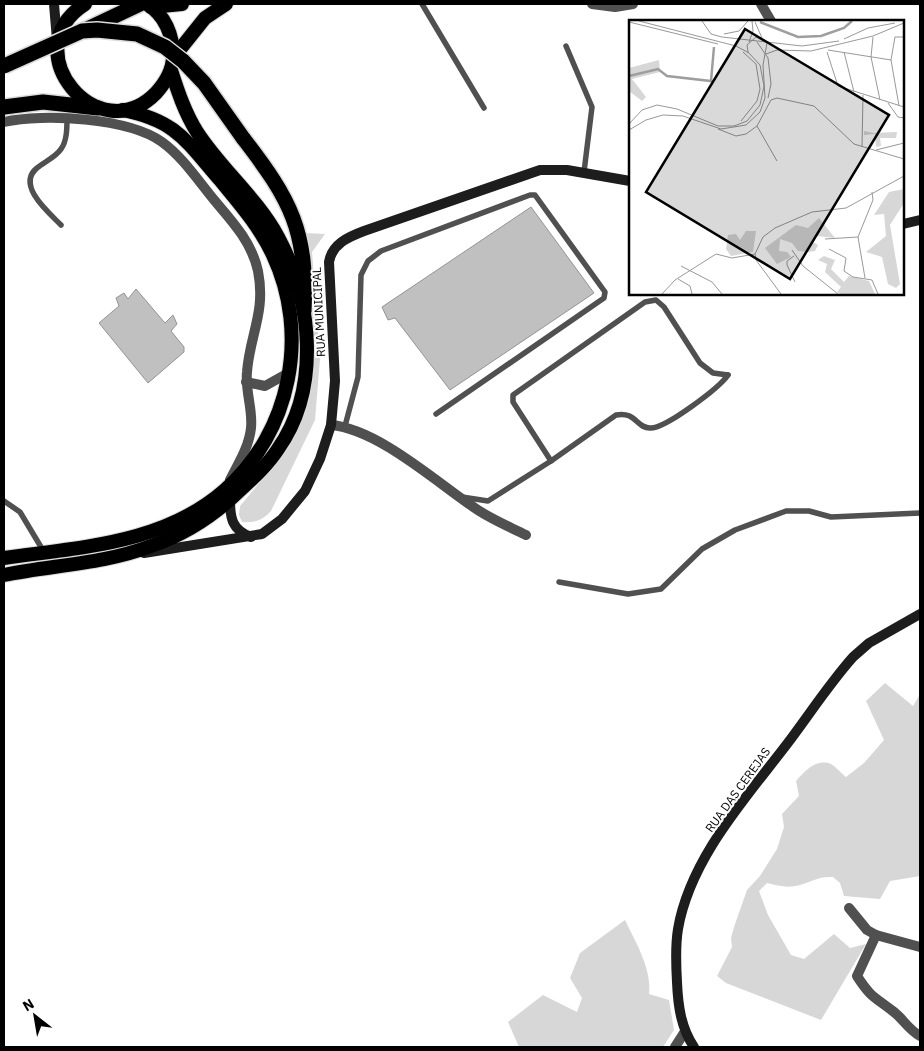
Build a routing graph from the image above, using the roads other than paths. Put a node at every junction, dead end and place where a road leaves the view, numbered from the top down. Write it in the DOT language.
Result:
graph roads {
  1 [pos="54,4"];
  2 [pos="85,4"];
  3 [pos="182,4"];
  4 [pos="226,4"];
  5 [pos="422,4"];
  6 [pos="592,4"];
  7 [pos="633,4"];
  8 [pos="761,4"];
  9 [pos="146,5"];
  10 [pos="770,20"];
  11 [pos="82,31"];
  12 [pos="566,46"];
  13 [pos="57,54"];
  14 [pos="172,64"];
  15 [pos="4,66"];
  16 [pos="4,107"];
  17 [pos="98,108"];
  18 [pos="484,108"];
  19 [pos="123,110"];
  20 [pos="67,118"];
  21 [pos="4,122"];
  22 [pos="584,172"];
  23 [pos="629,181"];
  24 [pos="920,220"];
  25 [pos="904,224"];
  26 [pos="60,225"];
  27 [pos="304,311"];
  28 [pos="290,372"];
  29 [pos="246,382"];
  30 [pos="436,414"];
  31 [pos="331,425"];
  32 [pos="345,426"];
  33 [pos="551,461"];
  34 [pos="227,495"];
  35 [pos="458,496"];
  36 [pos="4,501"];
  37 [pos="920,513"];
  38 [pos="526,535"];
  39 [pos="252,537"];
  40 [pos="44,552"];
  41 [pos="4,558"];
  42 [pos="116,558"];
  43 [pos="4,575"];
  44 [pos="559,582"];
  45 [pos="920,614"];
  46 [pos="849,908"];
  47 [pos="876,935"];
  48 [pos="920,947"];
  49 [pos="684,1033"];
  50 [pos="920,1036"];
  51 [pos="675,1047"];
  52 [pos="694,1047"];
  1 -- 13 [label="main road"];
  2 -- 13 [label="highway"];
  3 -- 9 [label="highway"];
  4 -- 14 [label="highway"];
  5 -- 18 [label="lane"];
  6 -- 7 [label="street"];
  8 -- 10 [label="street"];
  9 -- 11 [label="highway"];
  9 -- 14 [label="highway"];
  11 -- 15 [label="highway, bridge"];
  11 -- 27 [label="highway, bridge"];
  12 -- 22 [label="lane"];
  13 -- 17 [label="highway"];
  14 -- 19 [label="highway"];
  14 -- 27 [label="highway"];
  16 -- 17 [label="highway"];
  17 -- 19 [label="highway"];
  19 -- 28 [label="highway"];
  20 -- 21 [label="street"];
  20 -- 26 [label="lane"];
  20 -- 29 [label="street"];
  22 -- 23 [label="main road, RUA MUNICIPAL"];
  22 -- 31 [label="main road, RUA MUNICIPAL"];
  24 -- 25 [label="main road"];
  27 -- 34 [label="highway"];
  28 -- 29 [label="street"];
  28 -- 34 [label="highway"];
  29 -- 34 [label="street"];
  30 -- 32 [label="lane"];
  31 -- 32 [label="street"];
  31 -- 39 [label="main road, RUA MUNICIPAL"];
  32 -- 35 [label="street"];
  33 -- 33 [label="lane"];
  33 -- 35 [label="lane"];
  34 -- 39 [label="main road"];
  34 -- 40 [label="highway"];
  34 -- 42 [label="highway"];
  35 -- 38 [label="street"];
  36 -- 40 [label="lane"];
  37 -- 44 [label="lane"];
  39 -- 42 [label="main road, RUA MUNICIPAL"];
  40 -- 41 [label="highway"];
  42 -- 43 [label="highway"];
  45 -- 49 [label="main road, RUA DAS CEREJAS"];
  46 -- 47 [label="street"];
  47 -- 48 [label="street"];
  47 -- 50 [label="street"];
  49 -- 51 [label="street"];
  49 -- 52 [label="main road"];
}
